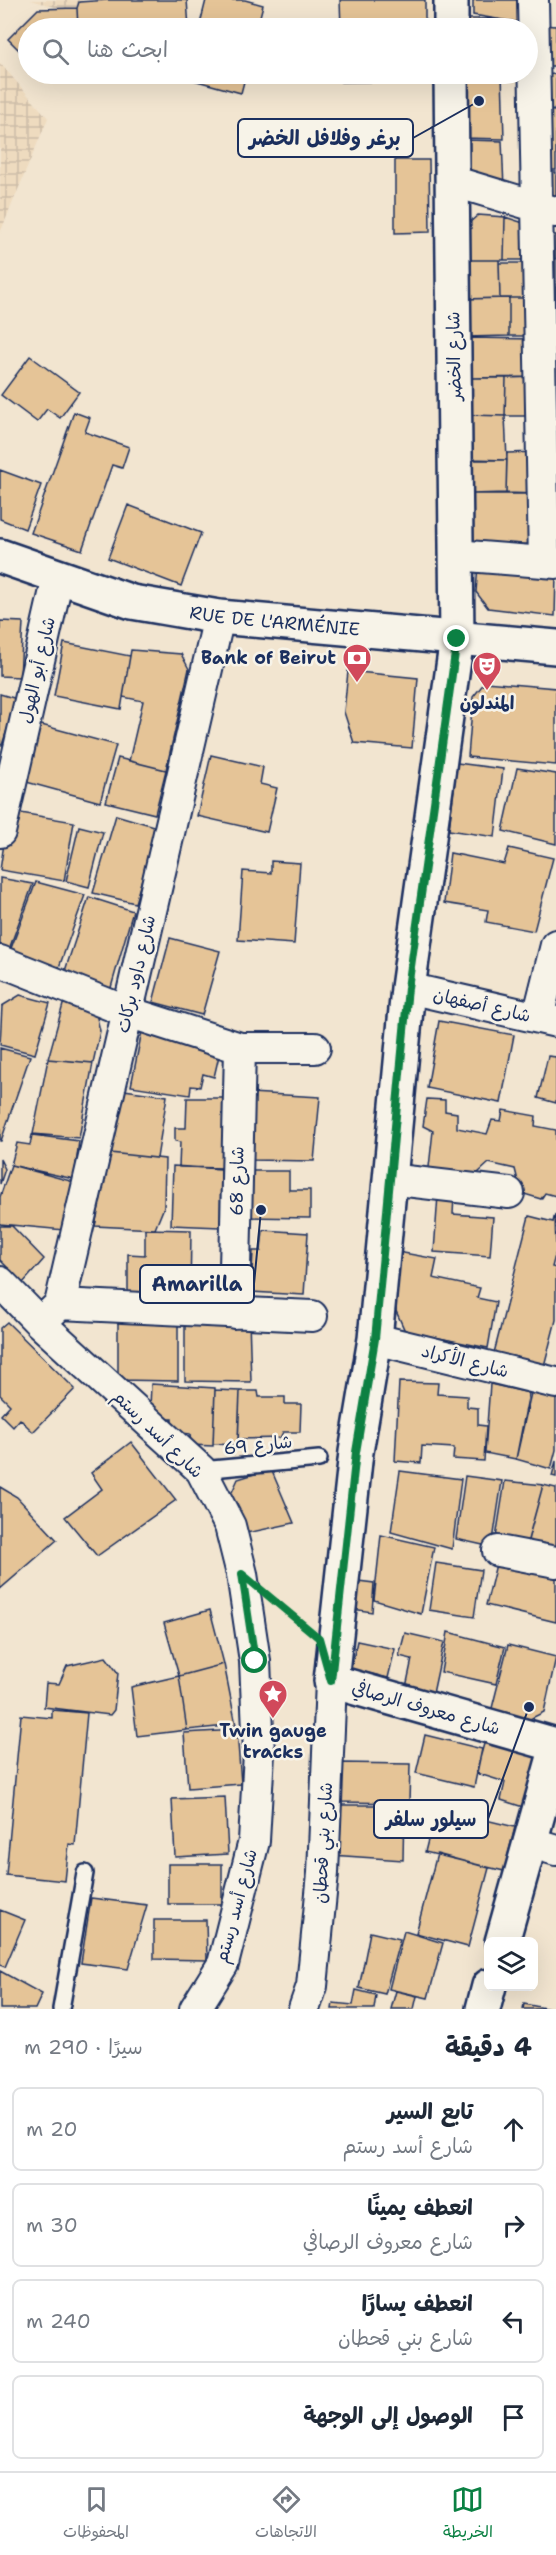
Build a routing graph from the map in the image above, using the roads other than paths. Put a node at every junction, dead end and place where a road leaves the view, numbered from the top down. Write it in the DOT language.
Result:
graph roads {
  1 [pos="451,0"];
  2 [pos="533,0"];
  3 [pos="451,18"];
  4 [pos="536,18"];
  5 [pos="538,27"];
  6 [pos="546,71"];
  7 [pos="451,84"];
  8 [pos="452,181"];
  9 [pos="547,210"];
  10 [pos="548,317"];
  11 [pos="455,555"];
  12 [pos="0,556"];
  13 [pos="550,563"];
  14 [pos="58,578"];
  15 [pos="219,616"];
  16 [pos="457,639"];
  17 [pos="556,647"];
  18 [pos="0,832"];
  19 [pos="556,945"];
  20 [pos="0,963"];
  21 [pos="408,988"];
  22 [pos="128,1012"];
  23 [pos="547,1020"];
  24 [pos="240,1048"];
  25 [pos="315,1048"];
  26 [pos="389,1179"];
  27 [pos="509,1193"];
  28 [pos="0,1282"];
  29 [pos="234,1313"];
  30 [pos="50,1314"];
  31 [pos="312,1316"];
  32 [pos="375,1339"];
  33 [pos="556,1383"];
  34 [pos="319,1459"];
  35 [pos="201,1470"];
  36 [pos="498,1551"];
  37 [pos="556,1562"];
  38 [pos="331,1681"];
  39 [pos="556,1748"];
  40 [pos="543,1846"];
  41 [pos="85,1874"];
  42 [pos="504,1937"];
  43 [pos="488,1991"];
  44 [pos="61,2009"];
  45 [pos="195,2009"];
  46 [pos="304,2009"];
  47 [pos="483,2009"];
  1 -- 3 [label="street"];
  2 -- 4 [label="street"];
  5 -- 6 [label="street"];
  6 -- 9 [label="street"];
  7 -- 8 [label="street, شارع الخضر"];
  8 -- 9 [label="street"];
  8 -- 11 [label="street, شارع الخضر"];
  9 -- 10 [label="street"];
  10 -- 13 [label="street"];
  11 -- 13 [label="street"];
  11 -- 16 [label="street, شارع الخضر"];
  12 -- 14 [label="street, RUE DE L'ARMÉNIE"];
  14 -- 15 [label="street, RUE DE L'ARMÉNIE"];
  14 -- 18 [label="street, شارع أبو الهول"];
  15 -- 16 [label="street, RUE DE L'ARMÉNIE"];
  15 -- 22 [label="street, شارع داود بركات"];
  16 -- 17 [label="street, RUE DE L'ARMÉNIE"];
  16 -- 21 [label="street, شارع بني قحطان"];
  19 -- 23 [label="street"];
  20 -- 22 [label="street"];
  21 -- 23 [label="street, شارع أصفهان"];
  21 -- 26 [label="street, شارع بني قحطان"];
  22 -- 24 [label="street"];
  22 -- 30 [label="street, شارع داود بركات"];
  24 -- 25 [label="street"];
  24 -- 29 [label="street, شارع 68"];
  26 -- 27 [label="street"];
  26 -- 32 [label="street, شارع بني قحطان"];
  28 -- 30 [label="street, شارع أسد رستم"];
  29 -- 30 [label="street"];
  29 -- 31 [label="street"];
  30 -- 35 [label="street, شارع أسد رستم"];
  32 -- 33 [label="street, شارع الأكراد"];
  32 -- 38 [label="street, شارع بني قحطان"];
  34 -- 35 [label="lane, شارع 69"];
  35 -- 45 [label="street, شارع أسد رستم"];
  36 -- 37 [label="street"];
  38 -- 39 [label="street, شارع معروف الرصافي"];
  38 -- 46 [label="street, شارع بني قحطان"];
  39 -- 40 [label="street"];
  40 -- 42 [label="street"];
  41 -- 44 [label="lane"];
  43 -- 47 [label="street"];
}
